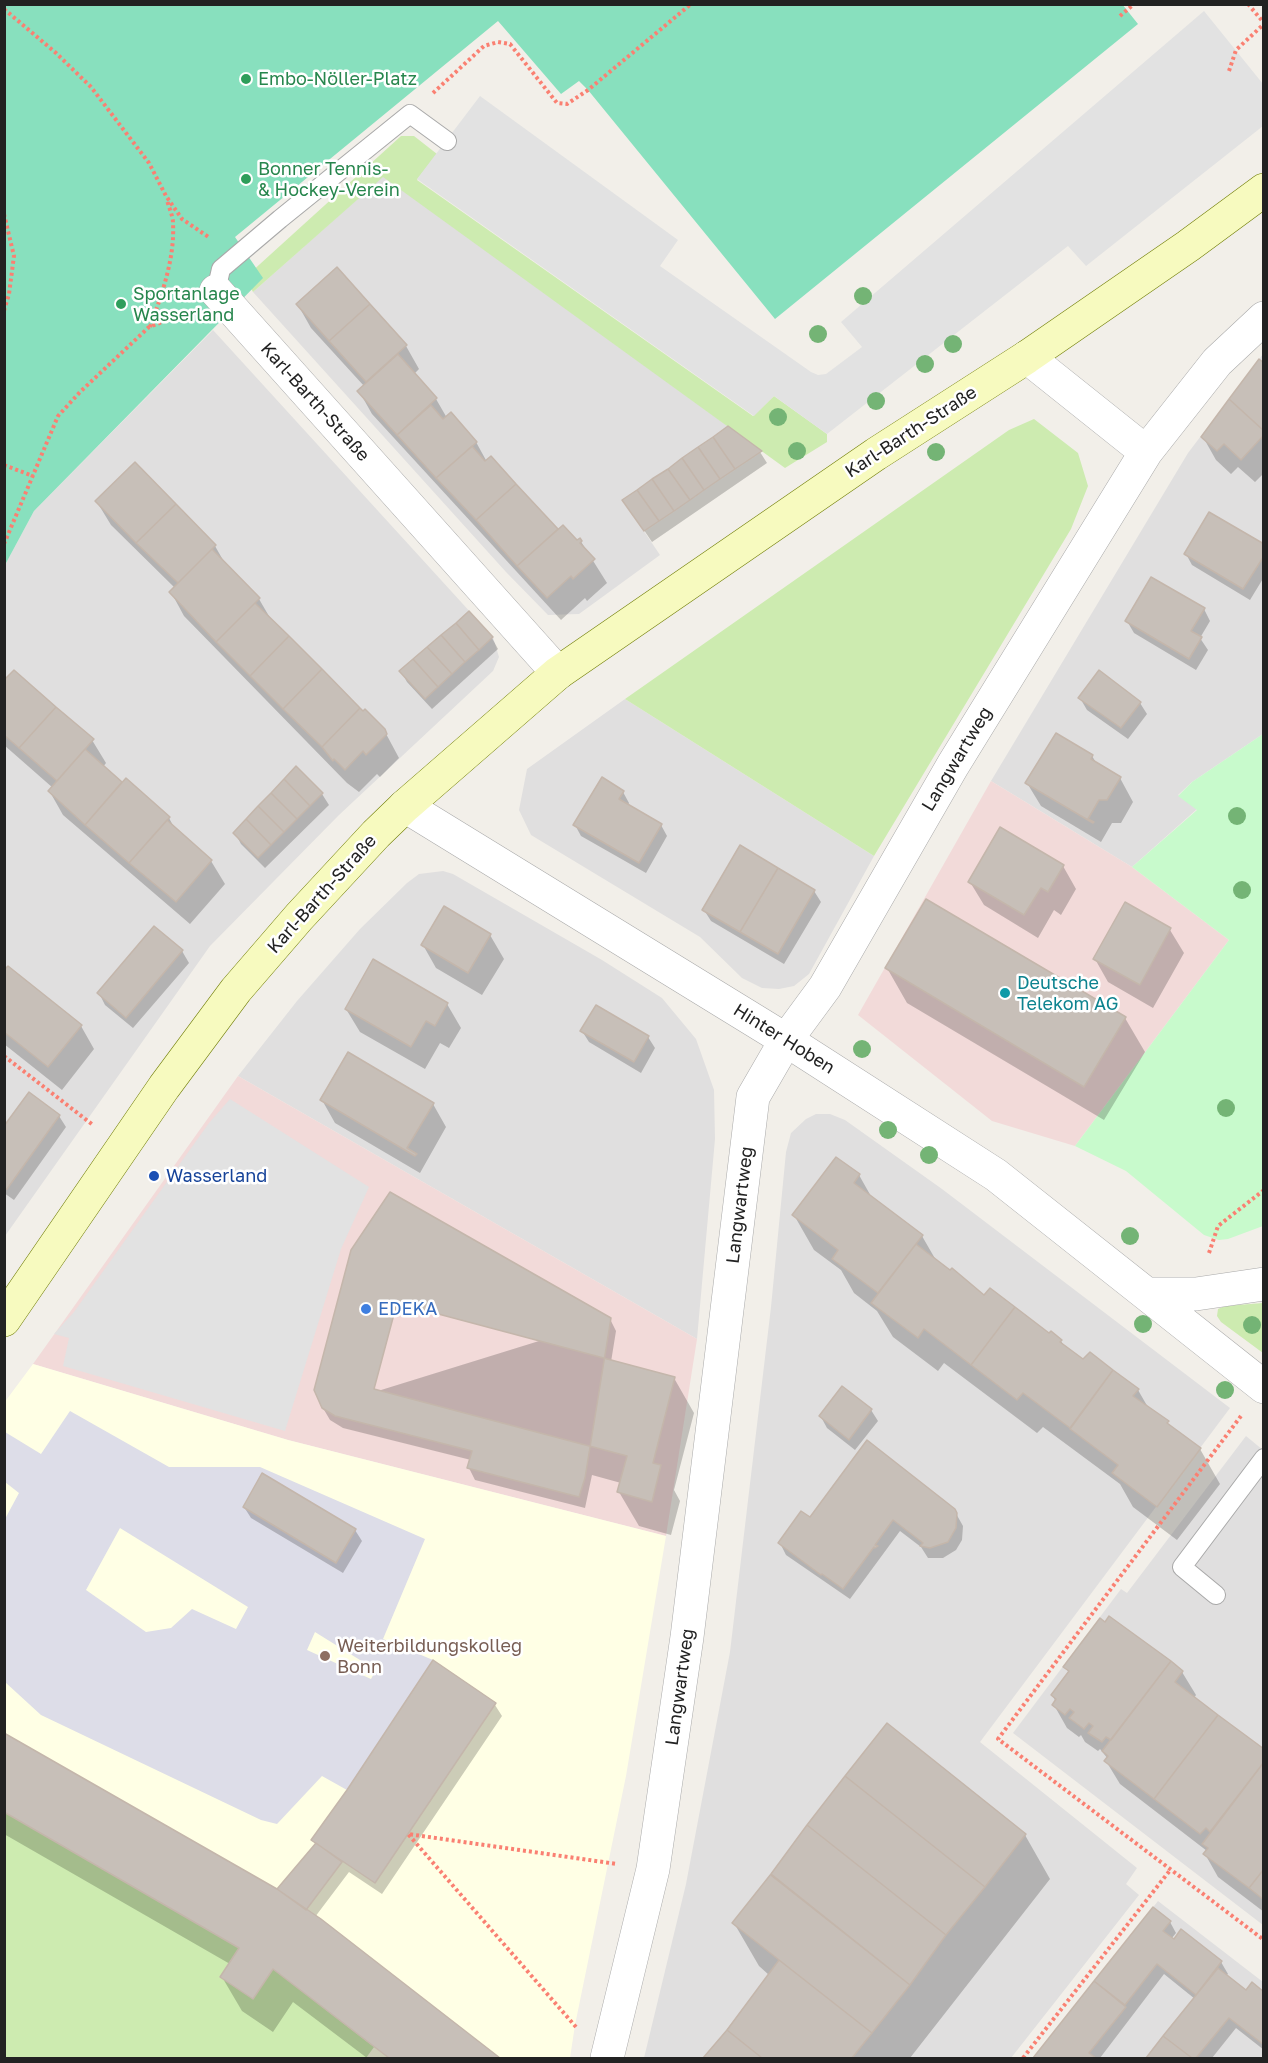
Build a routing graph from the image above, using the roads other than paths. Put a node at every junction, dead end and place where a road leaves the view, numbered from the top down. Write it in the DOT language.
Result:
graph roads {
  1 [pos="447,141"];
  2 [pos="1263,190"];
  3 [pos="216,291"];
  4 [pos="1263,318"];
  5 [pos="1027,357"];
  6 [pos="1146,452"];
  7 [pos="558,673"];
  8 [pos="405,806"];
  9 [pos="786,1040"];
  10 [pos="1263,1284"];
  11 [pos="1147,1294"];
  12 [pos="4,1320"];
  13 [pos="1262,1386"];
  14 [pos="1263,1458"];
  15 [pos="1216,1595"];
  16 [pos="607,2058"];
  1 -- 3 [label="lane"];
  2 -- 5 [label="street, Karl-Barth-Straße"];
  3 -- 7 [label="street, Karl-Barth-Straße"];
  4 -- 6 [label="street, Langwartweg"];
  5 -- 6 [label="street"];
  5 -- 7 [label="street, Karl-Barth-Straße"];
  6 -- 9 [label="street, Langwartweg"];
  7 -- 8 [label="street, Karl-Barth-Straße"];
  8 -- 9 [label="street, Hinter Hoben"];
  8 -- 12 [label="street, Karl-Barth-Straße"];
  9 -- 11 [label="street, Hinter Hoben"];
  9 -- 16 [label="street, Langwartweg"];
  10 -- 11 [label="street"];
  11 -- 13 [label="street, Hinter Hoben"];
  14 -- 15 [label="lane"];
}
